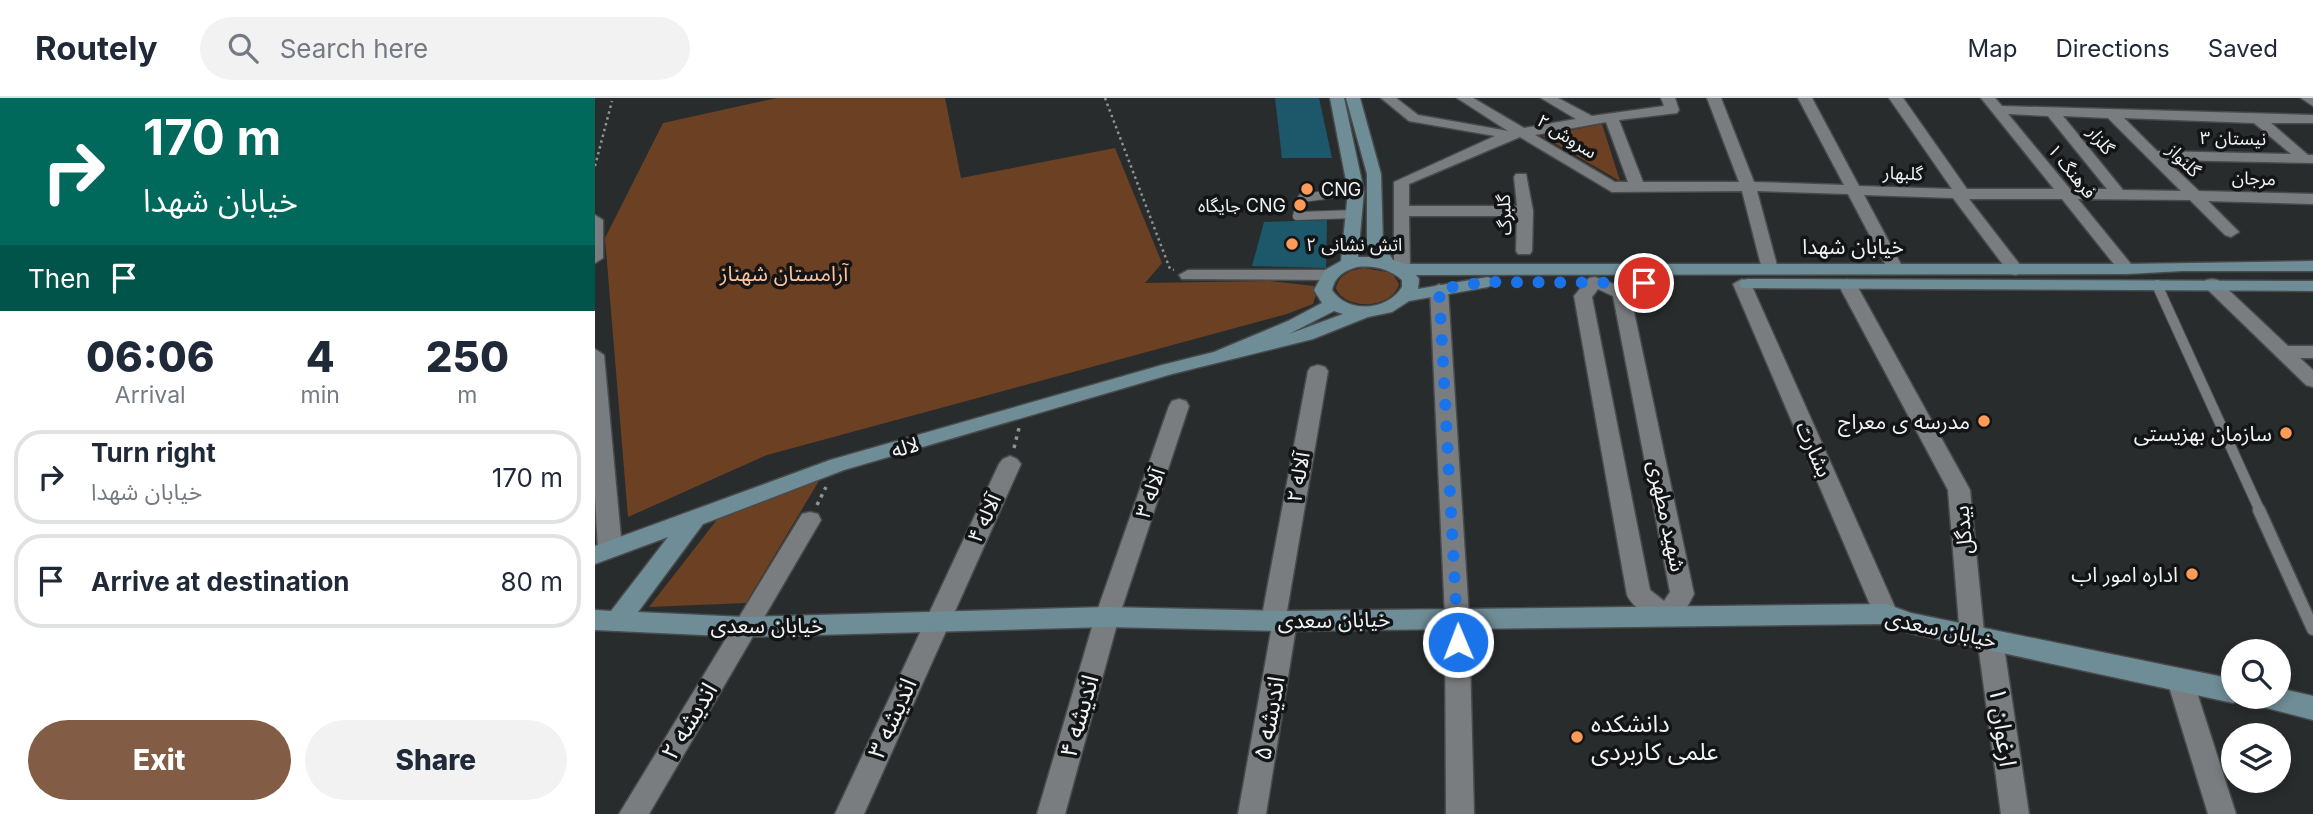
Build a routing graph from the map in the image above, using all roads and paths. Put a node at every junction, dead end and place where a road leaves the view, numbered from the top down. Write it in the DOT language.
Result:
graph roads {
  1 [pos="1105,98"];
  2 [pos="1337,98"];
  3 [pos="1353,98"];
  4 [pos="1388,98"];
  5 [pos="1464,98"];
  6 [pos="1548,98"];
  7 [pos="1714,98"];
  8 [pos="1805,98"];
  9 [pos="1896,98"];
  10 [pos="2308,98"];
  11 [pos="612,101"];
  12 [pos="2313,102"];
  13 [pos="1620,103"];
  14 [pos="1670,104"];
  15 [pos="1992,104"];
  16 [pos="1639,112"];
  17 [pos="2052,112"];
  18 [pos="2111,113"];
  19 [pos="1611,116"];
  20 [pos="2313,119"];
  21 [pos="2258,120"];
  22 [pos="1590,121"];
  23 [pos="1526,134"];
  24 [pos="1510,135"];
  25 [pos="2151,155"];
  26 [pos="2310,161"];
  27 [pos="595,166"];
  28 [pos="1521,177"];
  29 [pos="1748,186"];
  30 [pos="1612,187"];
  31 [pos="1637,187"];
  32 [pos="1356,191"];
  33 [pos="1852,191"];
  34 [pos="1960,194"];
  35 [pos="2066,194"];
  36 [pos="2119,194"];
  37 [pos="2193,195"];
  38 [pos="2313,199"];
  39 [pos="1401,211"];
  40 [pos="1525,211"];
  41 [pos="1355,214"];
  42 [pos="595,220"];
  43 [pos="2231,232"];
  44 [pos="1524,251"];
  45 [pos="595,258"];
  46 [pos="1349,264"];
  47 [pos="1394,266"];
  48 [pos="2313,266"];
  49 [pos="1895,268"];
  50 [pos="1770,269"];
  51 [pos="2016,270"];
  52 [pos="2127,270"];
  53 [pos="1188,275"];
  54 [pos="1328,275"];
  55 [pos="1594,277"];
  56 [pos="1742,284"];
  57 [pos="1847,284"];
  58 [pos="2212,284"];
  59 [pos="2157,285"];
  60 [pos="2313,286"];
  61 [pos="1439,289"];
  62 [pos="1404,297"];
  63 [pos="1333,304"];
  64 [pos="1366,311"];
  65 [pos="2285,352"];
  66 [pos="2313,352"];
  67 [pos="595,355"];
  68 [pos="1220,357"];
  69 [pos="1318,371"];
  70 [pos="2313,381"];
  71 [pos="1179,406"];
  72 [pos="1024,411"];
  73 [pos="1010,464"];
  74 [pos="837,465"];
  75 [pos="697,516"];
  76 [pos="810,520"];
  77 [pos="602,552"];
  78 [pos="1886,614"];
  79 [pos="1107,617"];
  80 [pos="1457,617"];
  81 [pos="1666,617"];
  82 [pos="607,619"];
  83 [pos="1279,621"];
  84 [pos="936,622"];
  85 [pos="745,627"];
  86 [pos="2313,629"];
  87 [pos="1981,638"];
  88 [pos="2179,680"];
  89 [pos="2221,689"];
  90 [pos="2291,703"];
  91 [pos="2313,708"];
  92 [pos="633,814"];
  93 [pos="849,814"];
  94 [pos="1051,814"];
  95 [pos="1252,814"];
  96 [pos="1460,814"];
  97 [pos="2015,814"];
  98 [pos="2222,814"];
  1 -- 53 [label="path"];
  2 -- 32 [label="main road"];
  3 -- 47 [label="main road"];
  4 -- 24 [label="street"];
  5 -- 23 [label="street, سروش ۲"];
  6 -- 22 [label="street"];
  7 -- 29 [label="street"];
  8 -- 33 [label="street"];
  9 -- 34 [label="street"];
  10 -- 12 [label="street"];
  11 -- 27 [label="path"];
  13 -- 16 [label="street"];
  14 -- 16 [label="street"];
  15 -- 17 [label="street"];
  15 -- 35 [label="street, فرهنگ ۱"];
  16 -- 19 [label="street"];
  17 -- 18 [label="street"];
  17 -- 36 [label="street, گلزار"];
  18 -- 21 [label="street"];
  18 -- 25 [label="street, گلنواز"];
  19 -- 22 [label="street"];
  19 -- 31 [label="street"];
  20 -- 21 [label="street"];
  21 -- 26 [label="street"];
  22 -- 23 [label="street"];
  23 -- 24 [label="street"];
  23 -- 30 [label="street, سروش ۲"];
  24 -- 39 [label="street"];
  25 -- 26 [label="street, نیستان ۳"];
  25 -- 37 [label="street, گلنواز"];
  28 -- 40 [label="street, گلبرگ"];
  29 -- 31 [label="street, گلبهار"];
  29 -- 33 [label="street, گلبهار"];
  29 -- 50 [label="street"];
  30 -- 31 [label="street, گلبهار"];
  32 -- 41 [label="main road"];
  32 -- 41 [label="lane"];
  33 -- 34 [label="street, گلبهار"];
  33 -- 49 [label="street"];
  34 -- 35 [label="street, گلبهار"];
  34 -- 51 [label="street"];
  35 -- 36 [label="street, گلبهار"];
  35 -- 52 [label="street, فرهنگ ۱"];
  36 -- 37 [label="street, گلبهار"];
  37 -- 38 [label="street, مرجان"];
  37 -- 43 [label="street, گلنواز"];
  39 -- 40 [label="street"];
  39 -- 47 [label="street"];
  40 -- 44 [label="street, گلبرگ"];
  41 -- 46 [label="main road"];
  42 -- 45 [label="street"];
  46 -- 47 [label="main road"];
  46 -- 54 [label="main road"];
  47 -- 55 [label="main road, خیابان شهدا"];
  47 -- 62 [label="main road"];
  48 -- 52 [label="main road, خیابان شهدا"];
  49 -- 50 [label="main road, خیابان شهدا"];
  49 -- 51 [label="main road, خیابان شهدا"];
  50 -- 55 [label="main road, خیابان شهدا"];
  51 -- 52 [label="main road, خیابان شهدا"];
  53 -- 54 [label="street"];
  54 -- 63 [label="main road"];
  55 -- 56 [label="main road, خیابان شهدا"];
  55 -- 61 [label="main road, خیابان شهدا"];
  55 -- 81 [label="street, شهید مطهری"];
  55 -- 81 [label="street, شهید مطهری"];
  56 -- 57 [label="main road, خیابان شهدا"];
  56 -- 78 [label="street, بشارت"];
  57 -- 59 [label="main road, خیابان شهدا"];
  57 -- 87 [label="street, بیدگل"];
  58 -- 59 [label="main road, خیابان شهدا"];
  58 -- 60 [label="main road, خیابان شهدا"];
  58 -- 65 [label="street"];
  59 -- 86 [label="lane"];
  61 -- 62 [label="main road, خیابان شهدا"];
  61 -- 80 [label="street"];
  62 -- 64 [label="main road"];
  63 -- 64 [label="main road"];
  63 -- 68 [label="main road"];
  64 -- 68 [label="main road"];
  65 -- 66 [label="street"];
  65 -- 70 [label="street"];
  67 -- 77 [label="street"];
  68 -- 72 [label="main road, لاله"];
  69 -- 83 [label="street, آلاله ۲"];
  71 -- 79 [label="street, آلاله ۳"];
  72 -- 73 [label="path"];
  72 -- 74 [label="main road, لاله"];
  73 -- 84 [label="street, آلاله ۴"];
  74 -- 75 [label="main road, لاله"];
  74 -- 76 [label="path"];
  75 -- 77 [label="main road, لاله"];
  75 -- 82 [label="main road"];
  76 -- 85 [label="street, اندیشه ۲"];
  78 -- 81 [label="main road, خیابان سعدی"];
  78 -- 87 [label="main road, خیابان سعدی"];
  79 -- 83 [label="main road, خیابان سعدی"];
  79 -- 84 [label="main road, خیابان سعدی"];
  79 -- 94 [label="street, اندیشه ۴"];
  80 -- 81 [label="main road, خیابان سعدی"];
  80 -- 83 [label="main road, خیابان سعدی"];
  80 -- 96 [label="street"];
  82 -- 85 [label="main road, خیابان سعدی"];
  83 -- 95 [label="street, اندیشه ۵"];
  84 -- 85 [label="main road, خیابان سعدی"];
  84 -- 93 [label="street, اندیشه ۳"];
  85 -- 92 [label="street, اندیشه ۲"];
  87 -- 88 [label="main road, خیابان سعدی"];
  87 -- 97 [label="street, ارغوان ۱"];
  88 -- 89 [label="main road, خیابان سعدی"];
  88 -- 98 [label="street"];
  90 -- 91 [label="main road"];
}
